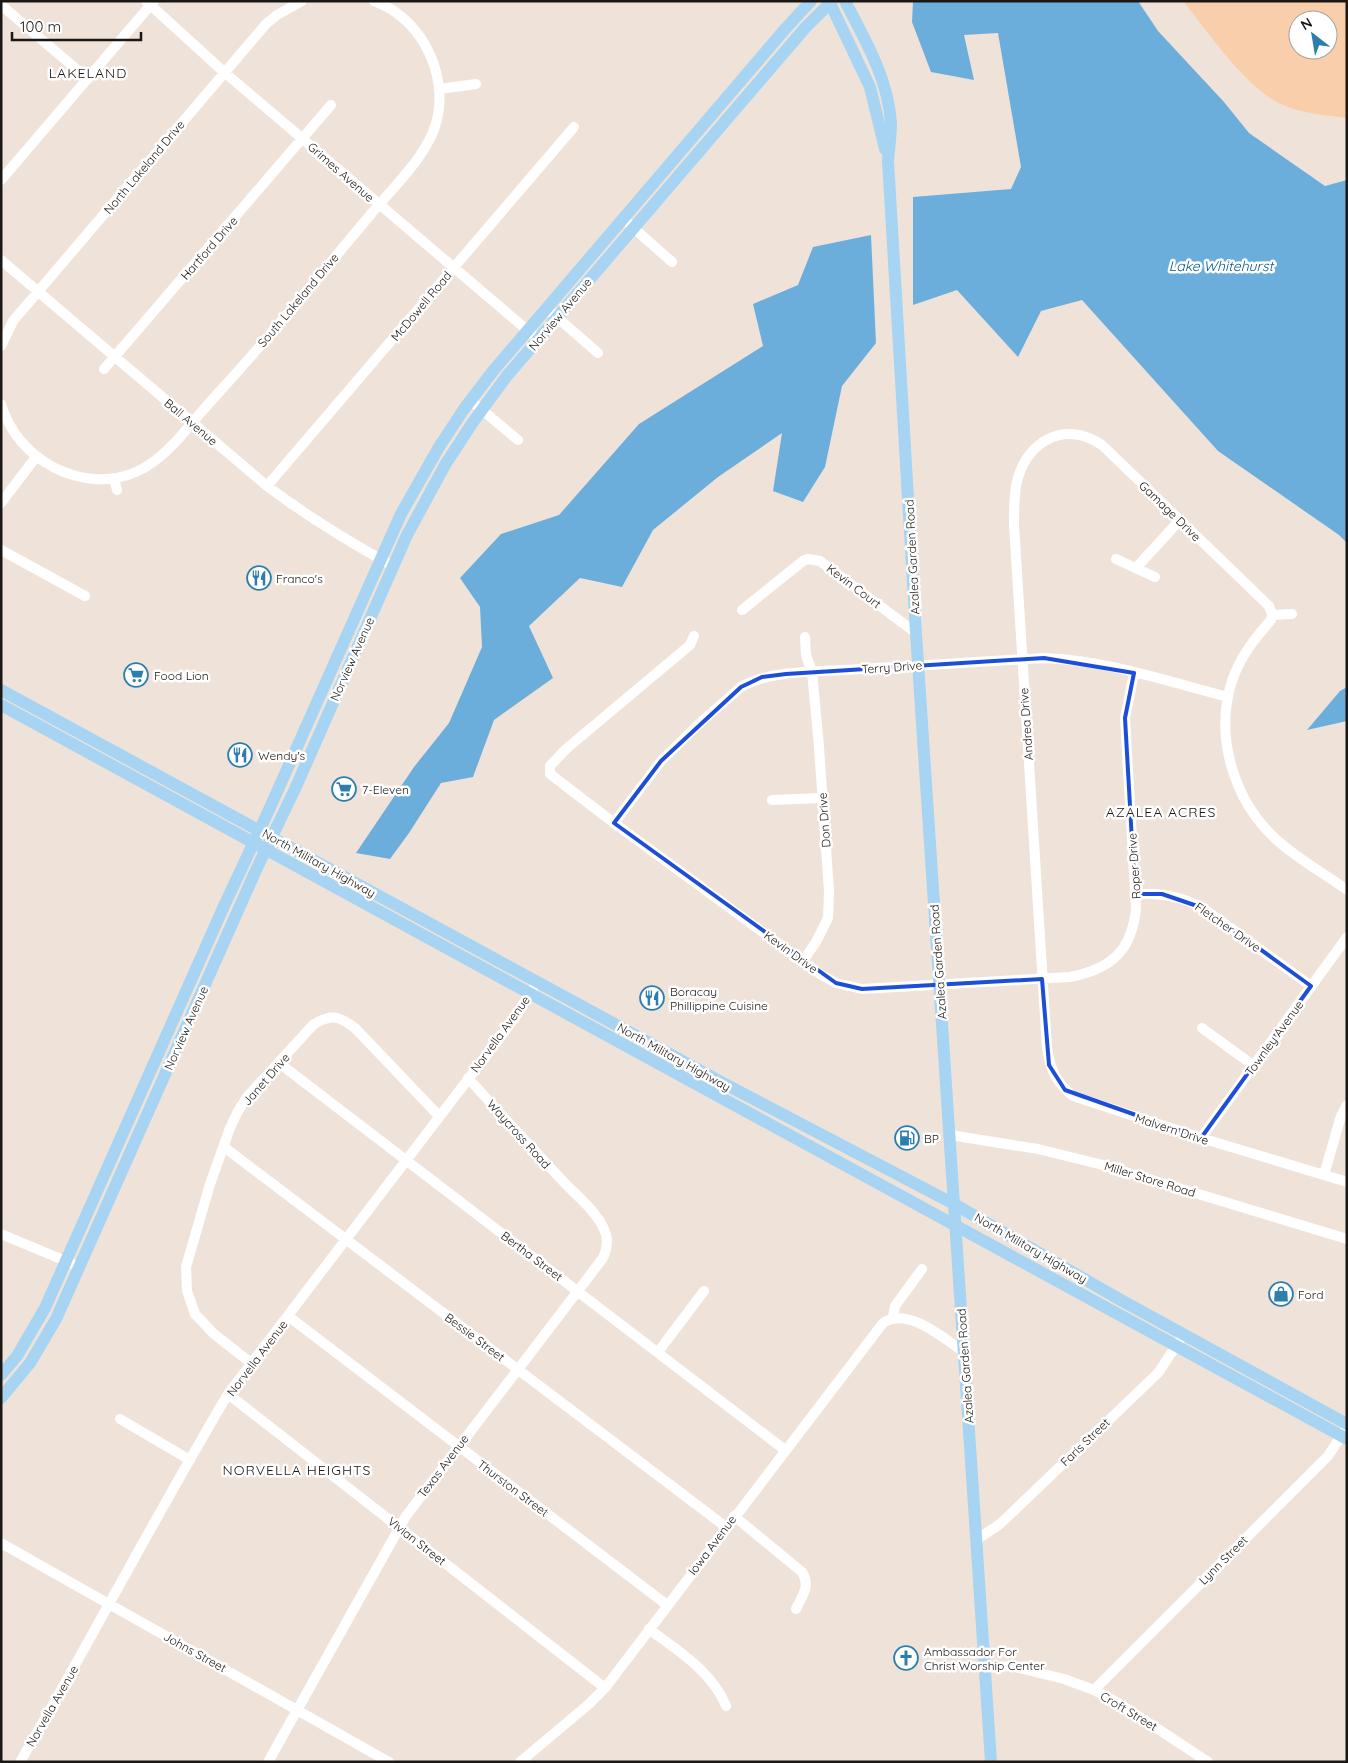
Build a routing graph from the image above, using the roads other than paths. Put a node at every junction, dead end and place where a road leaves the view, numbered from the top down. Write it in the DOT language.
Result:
graph roads {
  1 [pos="302,1"];
  2 [pos="811,1"];
  3 [pos="845,1"];
  4 [pos="150,2"];
  5 [pos="830,2"];
  6 [pos="379,3"];
  7 [pos="1,5"];
  8 [pos="224,72"];
  9 [pos="88,78"];
  10 [pos="476,84"];
  11 [pos="439,89"];
  12 [pos="331,105"];
  13 [pos="574,127"];
  14 [pos="302,139"];
  15 [pos="888,161"];
  16 [pos="1,180"];
  17 [pos="379,204"];
  18 [pos="623,219"];
  19 [pos="633,228"];
  20 [pos="1,260"];
  21 [pos="672,262"];
  22 [pos="454,268"];
  23 [pos="38,291"];
  24 [pos="546,308"];
  25 [pos="557,317"];
  26 [pos="527,330"];
  27 [pos="538,340"];
  28 [pos="1,346"];
  29 [pos="598,353"];
  30 [pos="115,357"];
  31 [pos="104,369"];
  32 [pos="470,400"];
  33 [pos="1,404"];
  34 [pos="482,410"];
  35 [pos="192,423"];
  36 [pos="1053,436"];
  37 [pos="518,440"];
  38 [pos="36,457"];
  39 [pos="114,478"];
  40 [pos="267,486"];
  41 [pos="117,490"];
  42 [pos="1,503"];
  43 [pos="1179,521"];
  44 [pos="1,550"];
  45 [pos="381,559"];
  46 [pos="1116,559"];
  47 [pos="393,566"];
  48 [pos="1136,568"];
  49 [pos="1155,577"];
  50 [pos="85,596"];
  51 [pos="742,610"];
  52 [pos="1292,614"];
  53 [pos="1272,615"];
  54 [pos="916,633"];
  55 [pos="694,636"];
  56 [pos="805,637"];
  57 [pos="1022,659"];
  58 [pos="918,666"];
  59 [pos="812,672"];
  60 [pos="1134,673"];
  61 [pos="1,690"];
  62 [pos="1228,697"];
  63 [pos="1,705"];
  64 [pos="822,798"];
  65 [pos="772,800"];
  66 [pos="614,823"];
  67 [pos="259,830"];
  68 [pos="272,838"];
  69 [pos="253,842"];
  70 [pos="266,849"];
  71 [pos="1347,890"];
  72 [pos="1135,894"];
  73 [pos="1347,937"];
  74 [pos="803,961"];
  75 [pos="1109,962"];
  76 [pos="1042,979"];
  77 [pos="536,982"];
  78 [pos="939,986"];
  79 [pos="1311,986"];
  80 [pos="530,994"];
  81 [pos="1045,1028"];
  82 [pos="1202,1028"];
  83 [pos="279,1063"];
  84 [pos="1254,1066"];
  85 [pos="468,1078"];
  86 [pos="1347,1105"];
  87 [pos="439,1116"];
  88 [pos="950,1135"];
  89 [pos="1201,1138"];
  90 [pos="224,1147"];
  91 [pos="406,1160"];
  92 [pos="1324,1175"];
  93 [pos="1347,1182"];
  94 [pos="571,1190"];
  95 [pos="954,1204"];
  96 [pos="956,1225"];
  97 [pos="1,1234"];
  98 [pos="346,1239"];
  99 [pos="1347,1239"];
  100 [pos="66,1261"];
  101 [pos="81,1267"];
  102 [pos="922,1269"];
  103 [pos="577,1290"];
  104 [pos="704,1291"];
  105 [pos="288,1316"];
  106 [pos="893,1317"];
  107 [pos="1180,1340"];
  108 [pos="658,1352"];
  109 [pos="964,1352"];
  110 [pos="251,1363"];
  111 [pos="517,1369"];
  112 [pos="1,1375"];
  113 [pos="228,1394"];
  114 [pos="1,1398"];
  115 [pos="120,1419"];
  116 [pos="1346,1431"];
  117 [pos="458,1446"];
  118 [pos="785,1450"];
  119 [pos="190,1460"];
  120 [pos="734,1516"];
  121 [pos="726,1527"];
  122 [pos="399,1528"];
  123 [pos="976,1540"];
  124 [pos="1,1543"];
  125 [pos="110,1604"];
  126 [pos="667,1606"];
  127 [pos="796,1609"];
  128 [pos="649,1629"];
  129 [pos="985,1668"];
  130 [pos="605,1688"];
  131 [pos="1094,1690"];
  132 [pos="726,1706"];
  133 [pos="296,1710"];
  134 [pos="20,1762"];
  135 [pos="268,1762"];
  136 [pos="389,1762"];
  137 [pos="520,1762"];
  138 [pos="991,1762"];
  139 [pos="1208,1762"];
  1 -- 8 [label="street, North Lakeland Drive"];
  2 -- 18 [label="main road, Norview Avenue"];
  3 -- 15 [label="main road, Azalea Garden Road"];
  4 -- 8 [label="street, Grimes Avenue"];
  4 -- 9 [label="street"];
  5 -- 15 [label="main road, Azalea Garden Road"];
  5 -- 19 [label="main road, Norview Avenue"];
  6 -- 11 [label="street, South Lakeland Drive"];
  7 -- 9 [label="street"];
  8 -- 14 [label="street, Grimes Avenue"];
  8 -- 23 [label="street, North Lakeland Drive"];
  9 -- 16 [label="street"];
  10 -- 11 [label="street"];
  11 -- 17 [label="street, South Lakeland Drive"];
  12 -- 14 [label="street, Hartford Drive"];
  13 -- 22 [label="street, McDowell Road"];
  14 -- 17 [label="street, Grimes Avenue"];
  14 -- 30 [label="street, Hartford Drive"];
  15 -- 54 [label="main road, Azalea Garden Road"];
  17 -- 22 [label="street, Grimes Avenue"];
  17 -- 35 [label="street, South Lakeland Drive"];
  18 -- 19 [label="street"];
  18 -- 24 [label="main road, Norview Avenue"];
  19 -- 21 [label="street"];
  19 -- 25 [label="main road, Norview Avenue"];
  20 -- 23 [label="street, Ball Avenue"];
  22 -- 26 [label="street, Grimes Avenue"];
  22 -- 40 [label="street, McDowell Road"];
  23 -- 28 [label="street, North Lakeland Drive"];
  23 -- 30 [label="street, Ball Avenue"];
  24 -- 25 [label="street"];
  24 -- 26 [label="main road, Norview Avenue"];
  25 -- 27 [label="main road, Norview Avenue"];
  25 -- 29 [label="street"];
  26 -- 27 [label="street, Grimes Avenue"];
  26 -- 32 [label="main road, Norview Avenue"];
  27 -- 34 [label="main road, Norview Avenue"];
  30 -- 31 [label="street, Hartford Drive"];
  30 -- 35 [label="street, Ball Avenue"];
  32 -- 34 [label="street"];
  32 -- 45 [label="main road, Norview Avenue"];
  33 -- 38 [label="street"];
  34 -- 37 [label="street"];
  34 -- 47 [label="main road, Norview Avenue"];
  35 -- 39 [label="street, South Lakeland Drive"];
  35 -- 40 [label="street, Ball Avenue"];
  36 -- 43 [label="street, Gamage Drive"];
  36 -- 57 [label="street, Andrea Drive"];
  38 -- 39 [label="street, South Lakeland Drive"];
  38 -- 42 [label="street"];
  39 -- 41 [label="street"];
  40 -- 45 [label="street, Ball Avenue"];
  43 -- 48 [label="street"];
  43 -- 53 [label="street, Gamage Drive"];
  44 -- 50 [label="street"];
  45 -- 47 [label="street, Ball Avenue"];
  45 -- 67 [label="main road, Norview Avenue"];
  46 -- 48 [label="street"];
  47 -- 68 [label="main road, Norview Avenue"];
  48 -- 49 [label="street"];
  51 -- 54 [label="street, Kevin Court"];
  52 -- 53 [label="street"];
  53 -- 62 [label="street"];
  54 -- 58 [label="main road, Azalea Garden Road"];
  55 -- 66 [label="street, Kevin Drive"];
  56 -- 59 [label="street, Don Drive"];
  57 -- 58 [label="street, Terry Drive"];
  57 -- 60 [label="street, Terry Drive"];
  57 -- 76 [label="street, Andrea Drive"];
  58 -- 59 [label="street, Terry Drive"];
  58 -- 78 [label="main road, Azalea Garden Road"];
  59 -- 64 [label="street, Don Drive"];
  59 -- 66 [label="street, Terry Drive"];
  60 -- 62 [label="street, Terry Drive"];
  60 -- 72 [label="street, Roper Drive"];
  61 -- 67 [label="main road, North Military Highway"];
  62 -- 71 [label="street"];
  63 -- 69 [label="main road, North Military Highway"];
  64 -- 65 [label="street"];
  64 -- 74 [label="street, Don Drive"];
  66 -- 74 [label="street, Kevin Drive"];
  67 -- 68 [label="main road, North Military Highway"];
  67 -- 69 [label="main road, Norview Avenue"];
  68 -- 70 [label="main road, Norview Avenue"];
  68 -- 77 [label="main road, North Military Highway"];
  69 -- 70 [label="main road, North Military Highway"];
  69 -- 100 [label="main road, Norview Avenue"];
  70 -- 80 [label="main road, North Military Highway"];
  70 -- 101 [label="main road, Norview Avenue"];
  72 -- 75 [label="street, Roper Drive"];
  72 -- 79 [label="street, Fletcher Drive"];
  73 -- 79 [label="street, Townley Avenue"];
  74 -- 78 [label="street, Kevin Drive"];
  75 -- 76 [label="street, Kevin Drive"];
  76 -- 78 [label="street, Kevin Drive"];
  76 -- 81 [label="street, Andrea Drive"];
  77 -- 80 [label="street, Norvella Avenue"];
  77 -- 95 [label="main road, North Military Highway"];
  78 -- 88 [label="main road, Azalea Garden Road"];
  79 -- 84 [label="street, Townley Avenue"];
  80 -- 85 [label="street, Norvella Avenue"];
  80 -- 96 [label="main road, North Military Highway"];
  81 -- 89 [label="street, Malvern Drive"];
  82 -- 84 [label="street"];
  83 -- 87 [label="street, Janet Drive"];
  83 -- 90 [label="street, Janet Drive"];
  83 -- 91 [label="street, Bertha Street"];
  84 -- 89 [label="street, Townley Avenue"];
  85 -- 87 [label="street, Norvella Avenue"];
  85 -- 94 [label="street, Waycross Road"];
  86 -- 92 [label="street"];
  87 -- 91 [label="street, Norvella Avenue"];
  88 -- 95 [label="main road, Azalea Garden Road"];
  88 -- 99 [label="street, Miller Store Road"];
  89 -- 92 [label="street, Malvern Drive"];
  90 -- 98 [label="street, Bessie Street"];
  90 -- 110 [label="street, Janet Drive"];
  91 -- 98 [label="street, Norvella Avenue"];
  91 -- 103 [label="street, Bertha Street"];
  92 -- 93 [label="street, Malvern Drive"];
  94 -- 103 [label="street, Texas Avenue"];
  95 -- 96 [label="main road, Azalea Garden Road"];
  95 -- 107 [label="main road, North Military Highway"];
  96 -- 107 [label="main road, North Military Highway"];
  96 -- 109 [label="main road, Azalea Garden Road"];
  97 -- 100 [label="street"];
  98 -- 105 [label="street, Norvella Avenue"];
  98 -- 111 [label="street, Bessie Street"];
  100 -- 101 [label="street"];
  100 -- 112 [label="main road, Norview Avenue"];
  101 -- 114 [label="main road, Norview Avenue"];
  102 -- 106 [label="street, Iowa Avenue"];
  103 -- 108 [label="street, Bertha Street"];
  103 -- 111 [label="street, Texas Avenue"];
  104 -- 108 [label="street"];
  105 -- 110 [label="street, Norvella Avenue"];
  105 -- 117 [label="street, Thurston Street"];
  106 -- 109 [label="street"];
  106 -- 118 [label="street, Iowa Avenue"];
  107 -- 116 [label="main road, North Military Highway"];
  107 -- 123 [label="street, Faris Street"];
  108 -- 118 [label="street, Bertha Street"];
  109 -- 123 [label="main road, Azalea Garden Road"];
  110 -- 113 [label="street, Norvella Avenue"];
  111 -- 117 [label="street, Texas Avenue"];
  111 -- 121 [label="street, Bessie Street"];
  113 -- 119 [label="street, Norvella Avenue"];
  113 -- 122 [label="street, Vivian Street"];
  115 -- 119 [label="street"];
  116 -- 131 [label="street, Lynn Street"];
  117 -- 122 [label="street, Texas Avenue"];
  117 -- 126 [label="street, Thurston Street"];
  118 -- 120 [label="street, Iowa Avenue"];
  119 -- 125 [label="street, Norvella Avenue"];
  120 -- 121 [label="street, Iowa Avenue"];
  120 -- 127 [label="street"];
  121 -- 126 [label="street, Iowa Avenue"];
  122 -- 130 [label="street, Vivian Street"];
  122 -- 133 [label="street, Texas Avenue"];
  123 -- 129 [label="main road, Azalea Garden Road"];
  124 -- 125 [label="street, Johns Street"];
  125 -- 133 [label="street, Johns Street"];
  125 -- 134 [label="street, Norvella Avenue"];
  126 -- 128 [label="street, Iowa Avenue"];
  128 -- 130 [label="street, Iowa Avenue"];
  128 -- 132 [label="street"];
  129 -- 131 [label="street, Croft Street"];
  129 -- 138 [label="main road, Azalea Garden Road"];
  130 -- 137 [label="street, Iowa Avenue"];
  131 -- 139 [label="street, Croft Street"];
  133 -- 135 [label="street, Texas Avenue"];
  133 -- 136 [label="street, Johns Street"];
}
